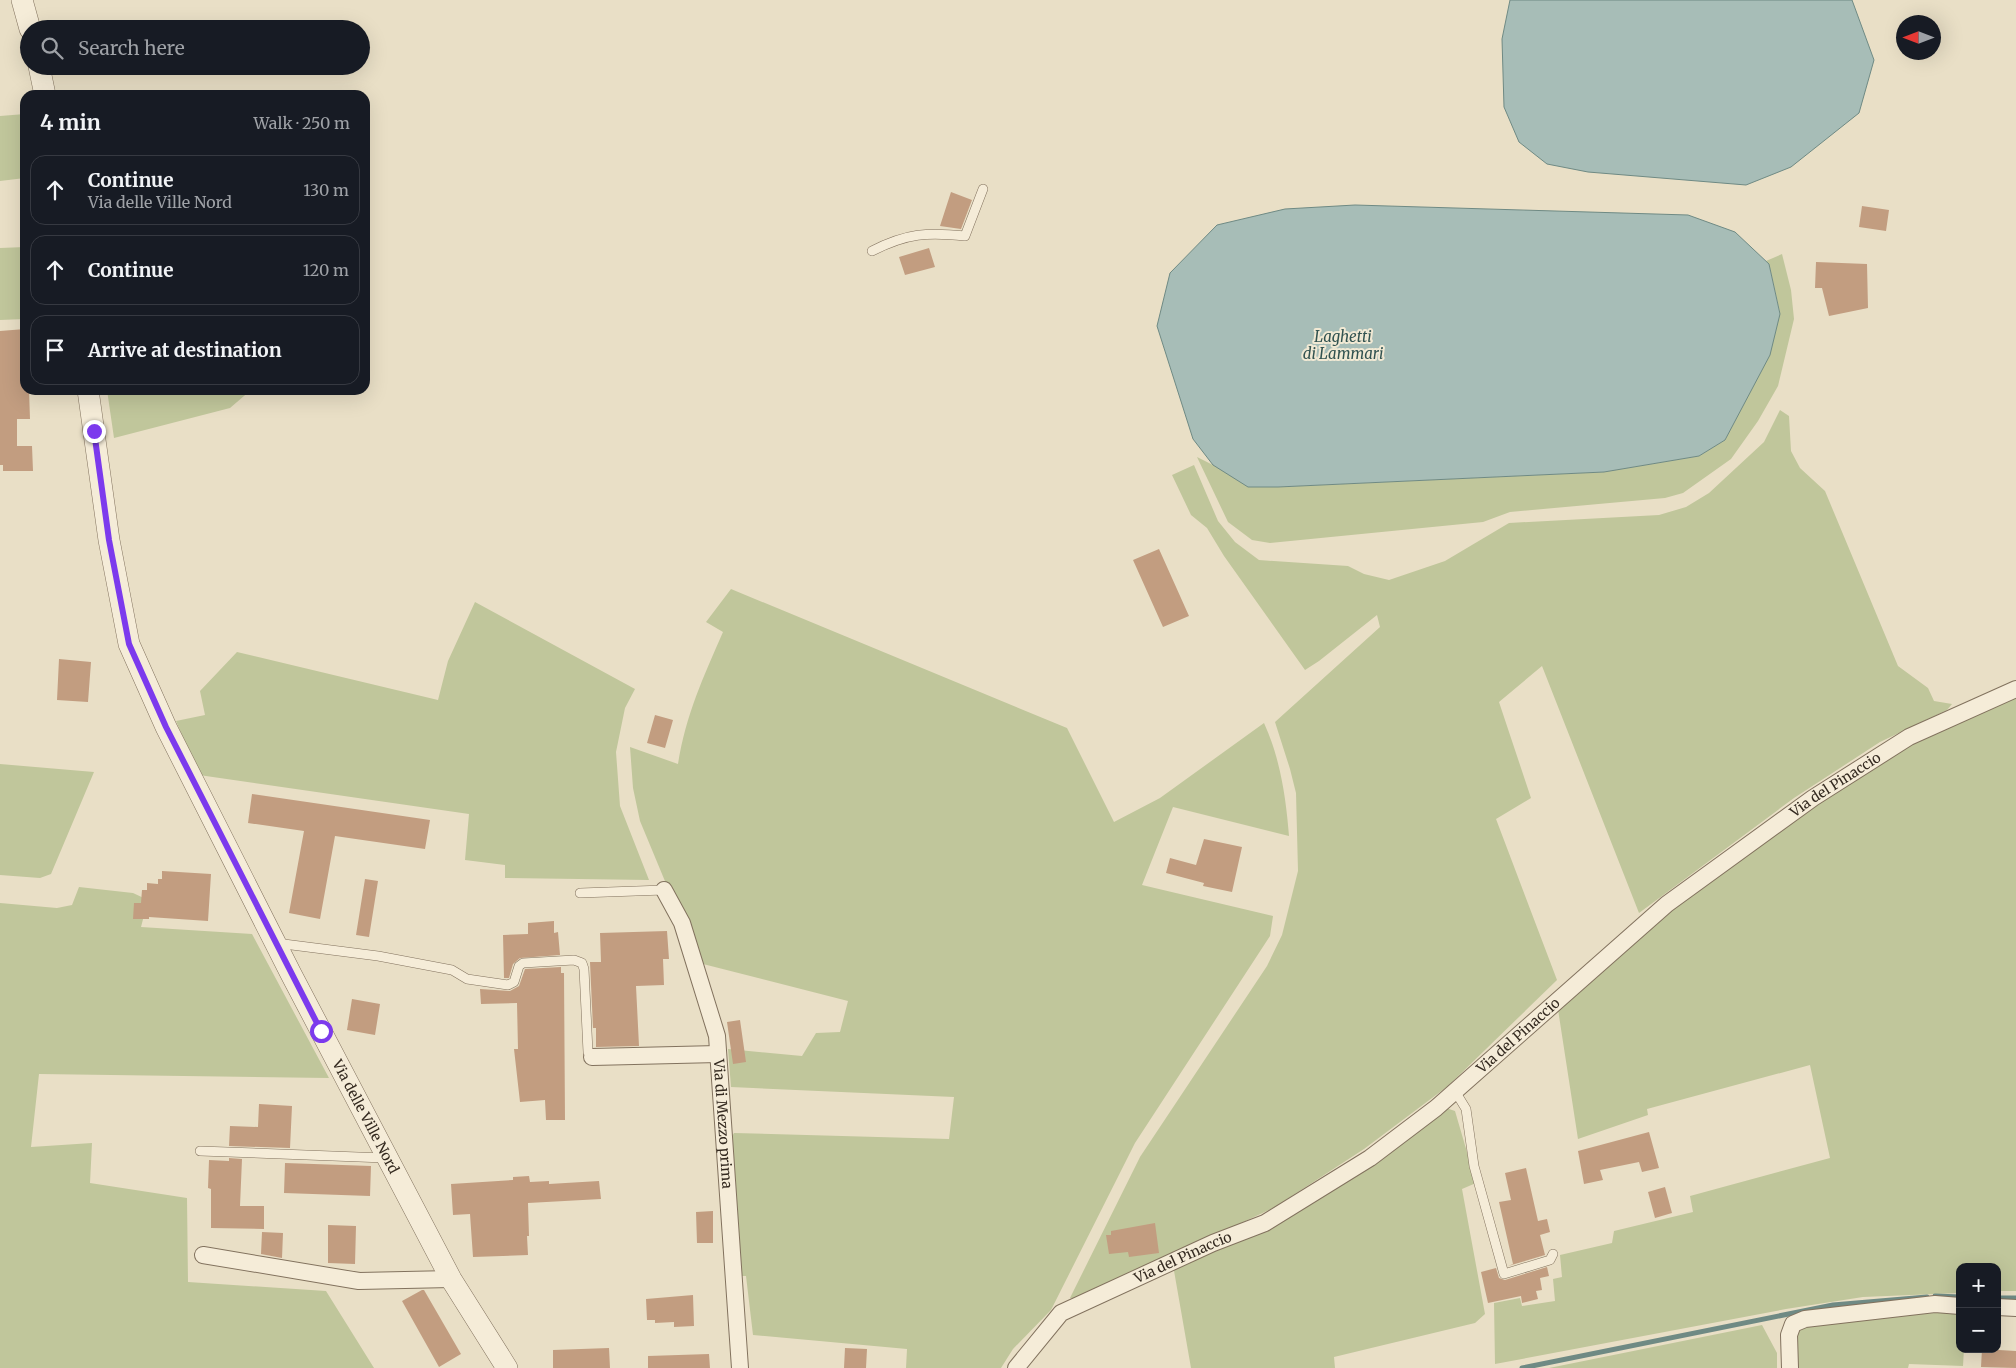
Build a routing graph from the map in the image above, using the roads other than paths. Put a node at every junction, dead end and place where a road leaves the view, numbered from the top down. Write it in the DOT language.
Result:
graph roads {
  1 [pos="22,0"];
  2 [pos="28,20"];
  3 [pos="41,75"];
  4 [pos="44,90"];
  5 [pos="983,189"];
  6 [pos="872,251"];
  7 [pos="89,395"];
  8 [pos="2016,689"];
  9 [pos="664,890"];
  10 [pos="580,893"];
  11 [pos="276,943"];
  12 [pos="718,1054"];
  13 [pos="592,1057"];
  14 [pos="1455,1091"];
  15 [pos="200,1151"];
  16 [pos="388,1158"];
  17 [pos="1552,1254"];
  18 [pos="203,1255"];
  19 [pos="451,1280"];
  20 [pos="1956,1306"];
  21 [pos="2001,1307"];
  22 [pos="2016,1308"];
  23 [pos="507,1368"];
  24 [pos="740,1368"];
  25 [pos="1016,1368"];
  26 [pos="1790,1368"];
  1 -- 2 [label="street"];
  3 -- 4 [label="street"];
  5 -- 6 [label="lane"];
  7 -- 11 [label="street, Via delle Ville Nord"];
  8 -- 14 [label="street, Via del Pinaccio"];
  9 -- 10 [label="lane"];
  9 -- 12 [label="street, Via di Mezzo prima"];
  11 -- 13 [label="lane"];
  11 -- 16 [label="street, Via delle Ville Nord"];
  12 -- 13 [label="street"];
  12 -- 24 [label="street, Via di Mezzo prima"];
  14 -- 17 [label="lane"];
  14 -- 25 [label="street, Via del Pinaccio"];
  15 -- 16 [label="lane"];
  16 -- 19 [label="street, Via delle Ville Nord"];
  18 -- 19 [label="street"];
  19 -- 23 [label="street, Via delle Ville Nord"];
  20 -- 26 [label="street"];
  21 -- 22 [label="street"];
}
